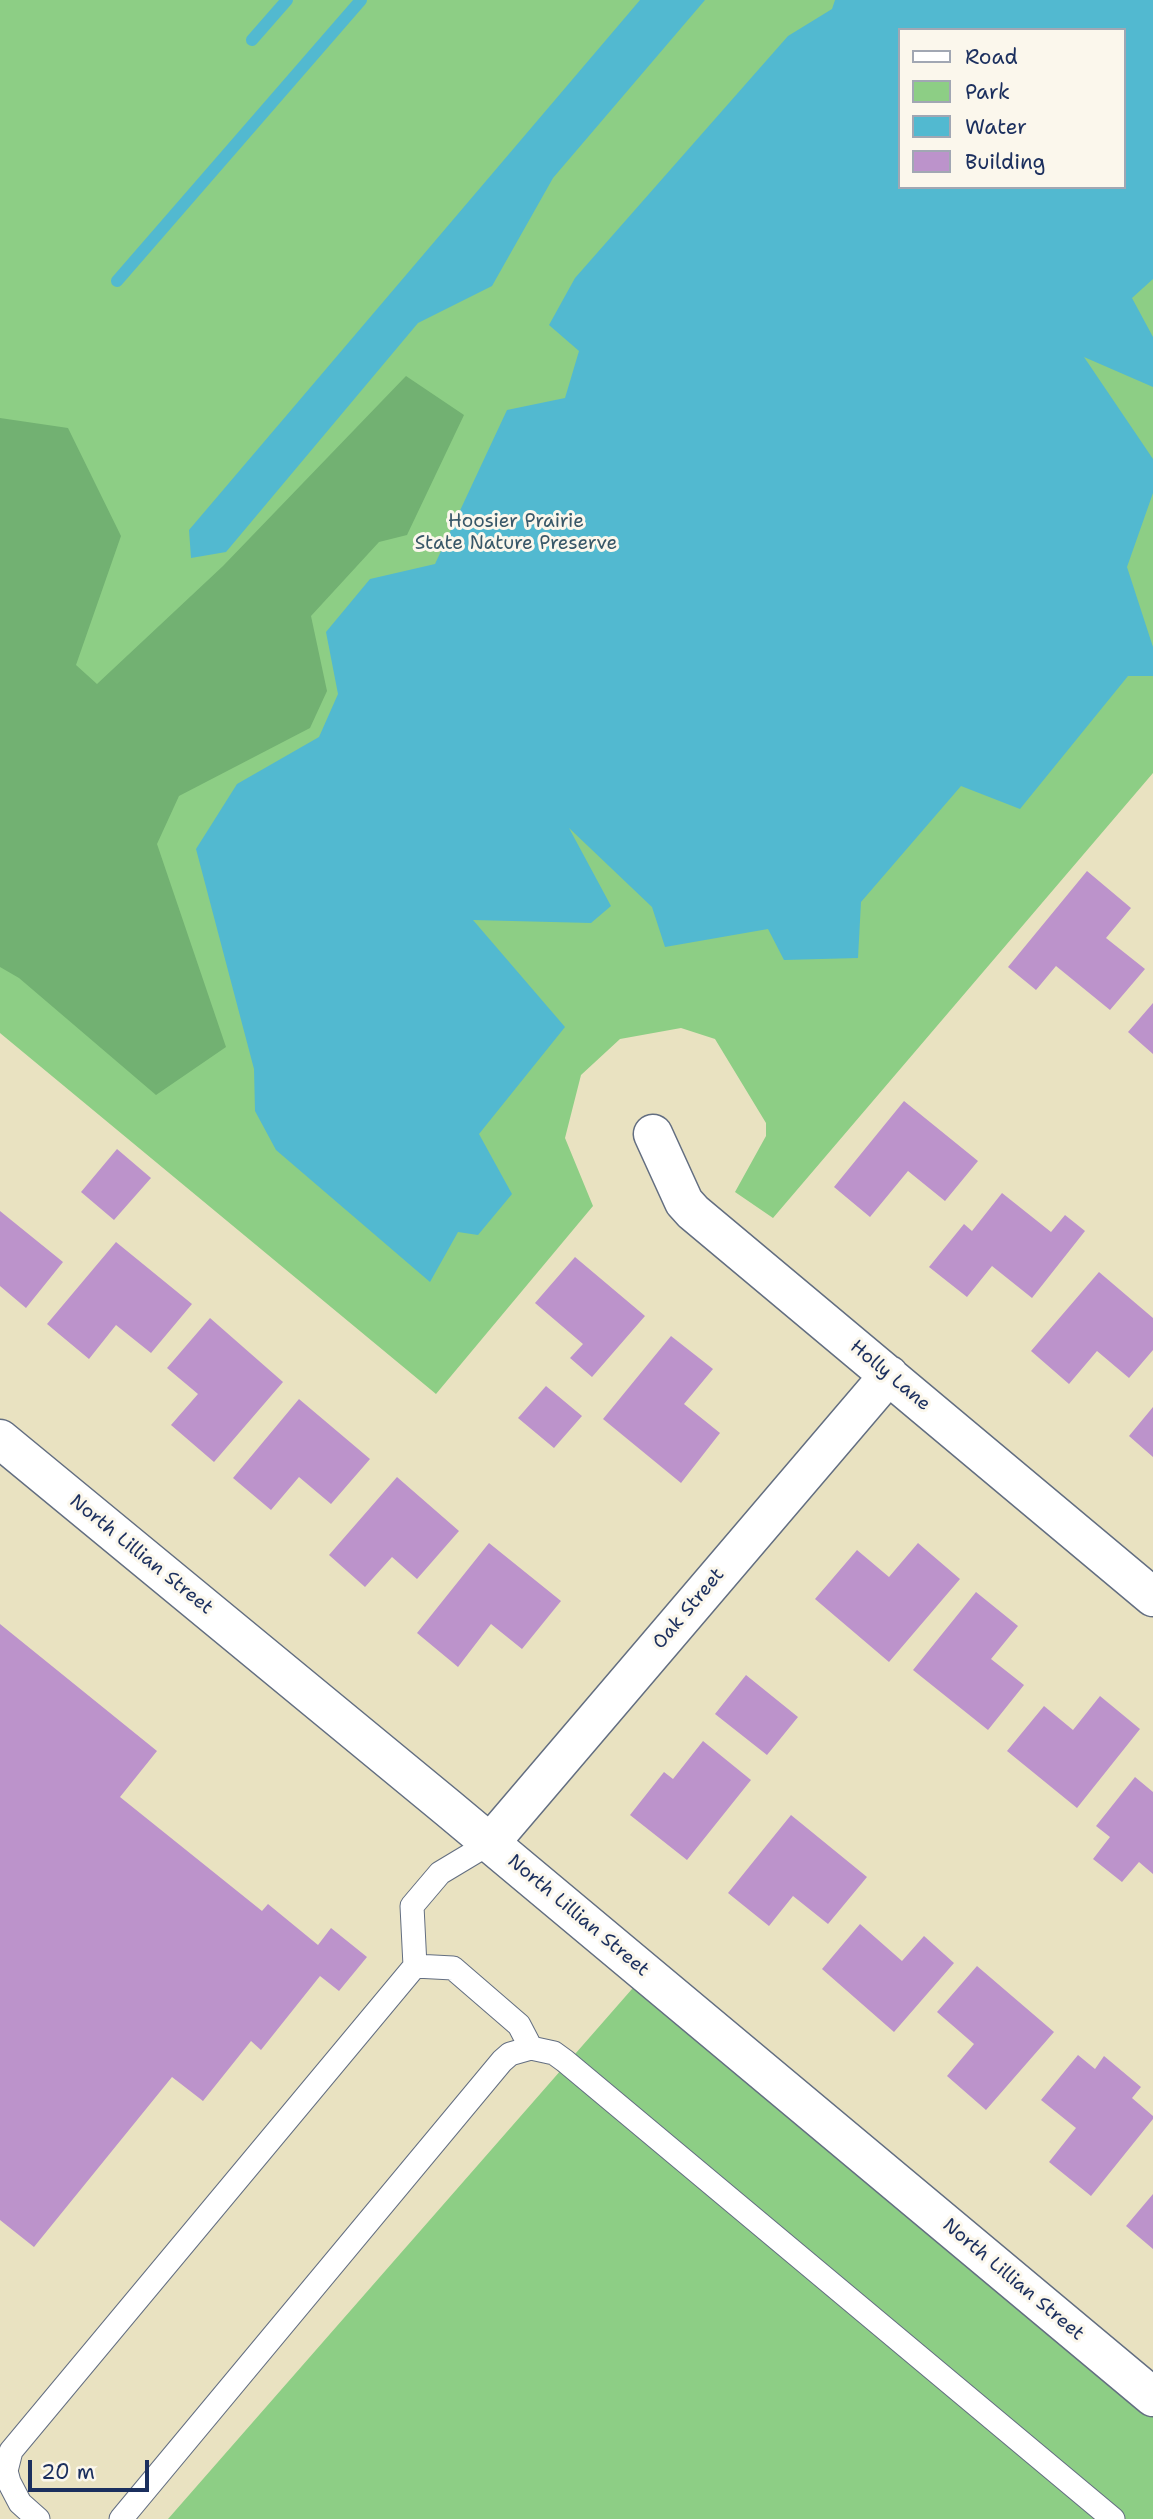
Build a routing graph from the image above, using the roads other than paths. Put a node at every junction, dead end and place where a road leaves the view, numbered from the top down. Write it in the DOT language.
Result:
graph roads {
  1 [pos="653,1134"];
  2 [pos="889,1375"];
  3 [pos="0,1439"];
  4 [pos="1153,1597"];
  5 [pos="490,1843"];
  6 [pos="415,1966"];
  7 [pos="531,2048"];
  8 [pos="1153,2397"];
  9 [pos="4,2459"];
  10 [pos="38,2519"];
  11 [pos="121,2519"];
  12 [pos="1113,2519"];
  1 -- 2 [label="street, Holly Lane"];
  2 -- 4 [label="street, Holly Lane"];
  2 -- 5 [label="street, Oak Street"];
  3 -- 5 [label="street, North Lillian Street"];
  5 -- 6 [label="lane"];
  5 -- 8 [label="street, North Lillian Street"];
  6 -- 7 [label="lane"];
  6 -- 9 [label="lane"];
  7 -- 11 [label="lane"];
  7 -- 12 [label="lane"];
  9 -- 10 [label="lane"];
}
